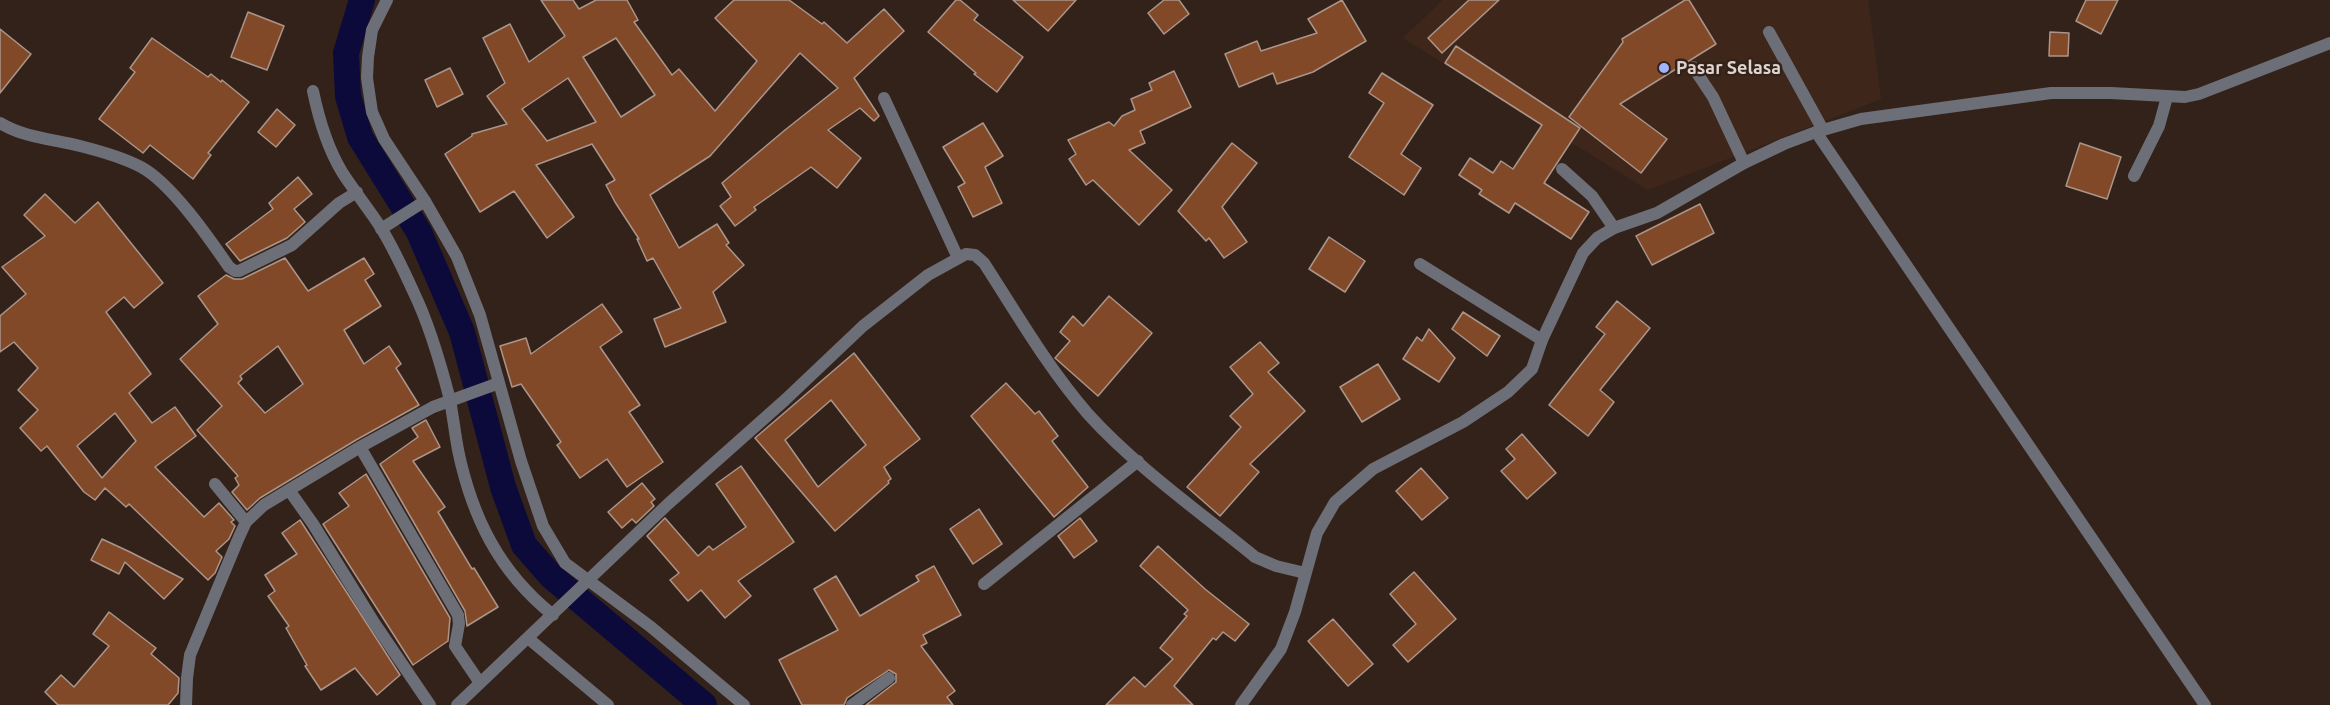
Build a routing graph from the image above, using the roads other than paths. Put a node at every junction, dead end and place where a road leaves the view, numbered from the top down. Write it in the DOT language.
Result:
graph roads {
  1 [pos="387,0"];
  2 [pos="1769,32"];
  3 [pos="2330,43"];
  4 [pos="1693,67"];
  5 [pos="313,91"];
  6 [pos="2167,97"];
  7 [pos="884,98"];
  8 [pos="0,123"];
  9 [pos="1819,131"];
  10 [pos="1744,163"];
  11 [pos="1562,169"];
  12 [pos="2134,176"];
  13 [pos="357,192"];
  14 [pos="425,201"];
  15 [pos="386,226"];
  16 [pos="1614,228"];
  17 [pos="957,258"];
  18 [pos="1420,264"];
  19 [pos="1542,340"];
  20 [pos="496,384"];
  21 [pos="450,401"];
  22 [pos="360,447"];
  23 [pos="1138,461"];
  24 [pos="215,484"];
  25 [pos="289,490"];
  26 [pos="246,522"];
  27 [pos="1305,573"];
  28 [pos="588,579"];
  29 [pos="984,584"];
  30 [pos="556,613"];
  31 [pos="529,639"];
  32 [pos="889,678"];
  33 [pos="480,683"];
  34 [pos="186,705"];
  35 [pos="430,705"];
  36 [pos="457,705"];
  37 [pos="608,705"];
  38 [pos="744,705"];
  39 [pos="852,705"];
  40 [pos="1241,705"];
  41 [pos="2205,705"];
  1 -- 14 [label="street"];
  2 -- 9 [label="street"];
  3 -- 6 [label="street"];
  4 -- 10 [label="street"];
  5 -- 13 [label="street"];
  6 -- 9 [label="street"];
  6 -- 12 [label="street"];
  7 -- 17 [label="street"];
  8 -- 13 [label="street"];
  9 -- 10 [label="street"];
  9 -- 41 [label="street"];
  10 -- 16 [label="street"];
  11 -- 16 [label="street"];
  13 -- 15 [label="street"];
  14 -- 15 [label="street"];
  14 -- 20 [label="street"];
  15 -- 21 [label="street"];
  16 -- 19 [label="street"];
  17 -- 23 [label="street"];
  17 -- 28 [label="street"];
  18 -- 19 [label="street"];
  19 -- 27 [label="street"];
  20 -- 21 [label="street"];
  20 -- 28 [label="street"];
  21 -- 22 [label="street"];
  21 -- 30 [label="street"];
  22 -- 25 [label="street"];
  22 -- 33 [label="street"];
  23 -- 27 [label="street"];
  23 -- 29 [label="street"];
  24 -- 26 [label="street"];
  25 -- 26 [label="street"];
  25 -- 35 [label="street"];
  26 -- 34 [label="street"];
  27 -- 40 [label="street"];
  28 -- 30 [label="street"];
  28 -- 38 [label="street"];
  30 -- 31 [label="street"];
  31 -- 33 [label="street"];
  31 -- 37 [label="street"];
  32 -- 39 [label="street"];
  33 -- 36 [label="street"];
}
